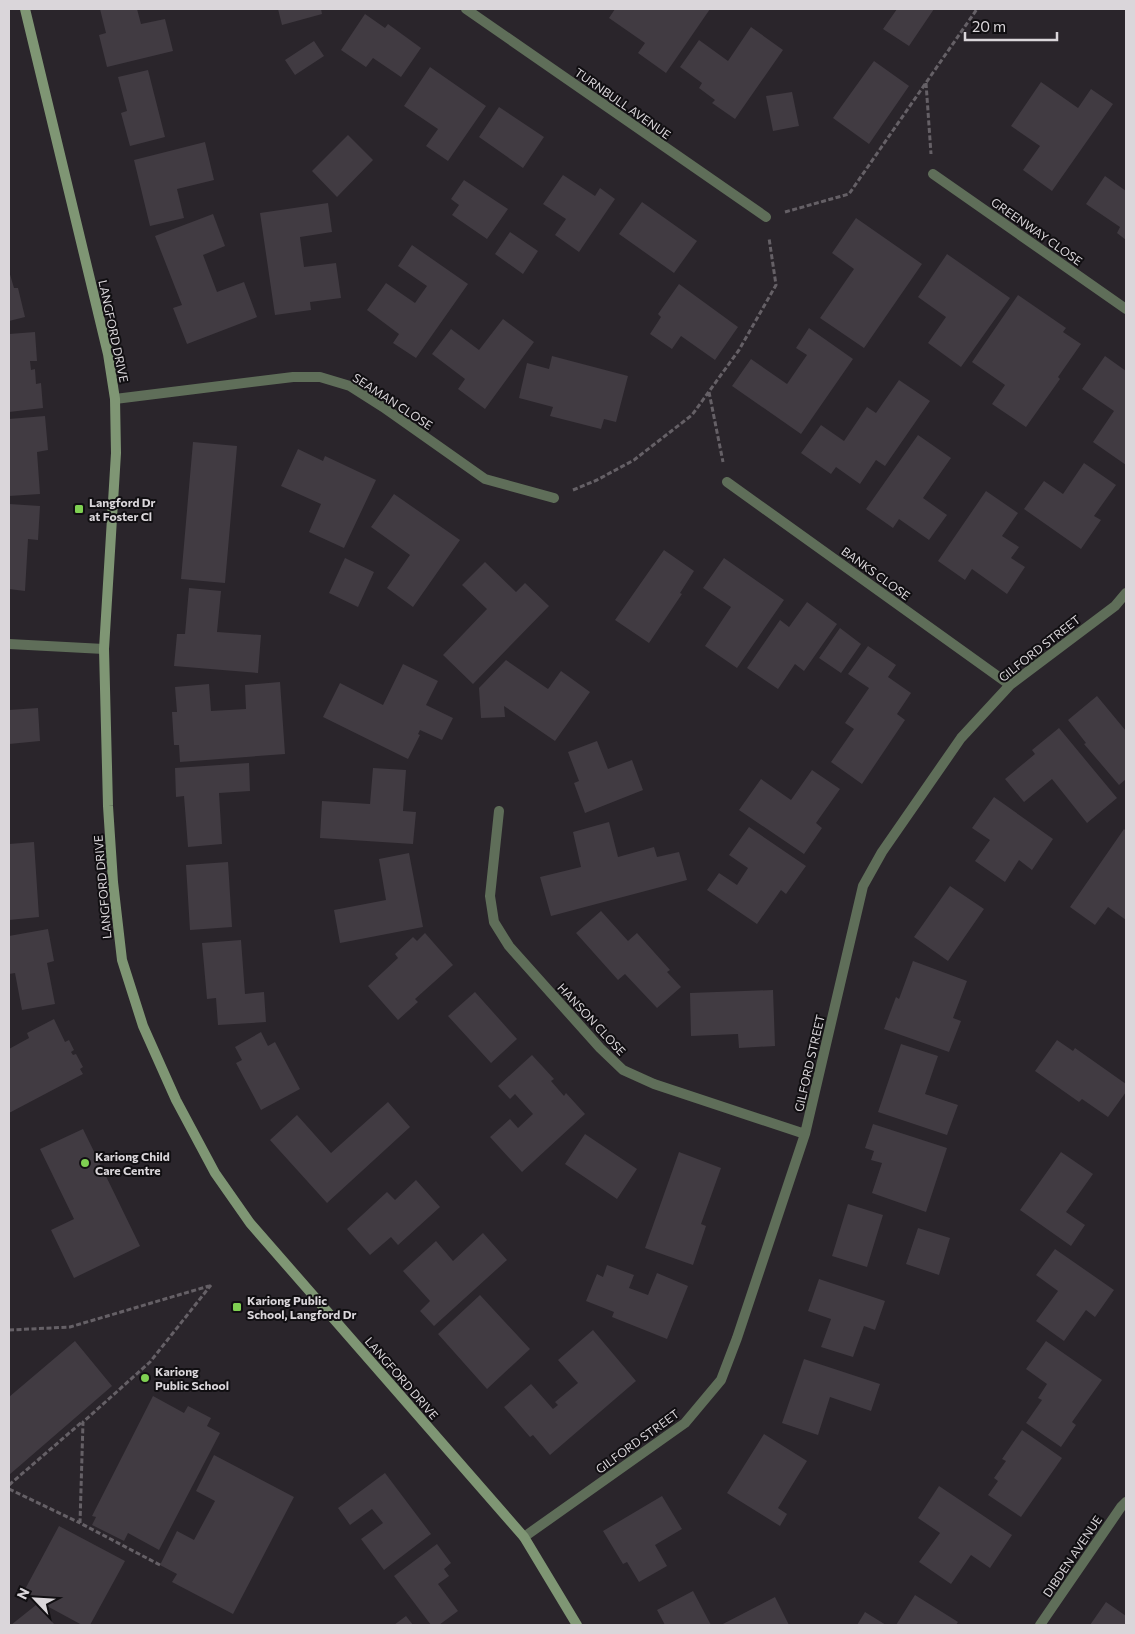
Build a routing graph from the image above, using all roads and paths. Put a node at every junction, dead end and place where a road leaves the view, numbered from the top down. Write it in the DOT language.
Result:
graph roads {
  1 [pos="25,9"];
  2 [pos="466,9"];
  3 [pos="977,9"];
  4 [pos="926,82"];
  5 [pos="933,174"];
  6 [pos="766,217"];
  7 [pos="1126,309"];
  8 [pos="709,392"];
  9 [pos="115,399"];
  10 [pos="727,482"];
  11 [pos="554,498"];
  12 [pos="1126,593"];
  13 [pos="9,644"];
  14 [pos="104,649"];
  15 [pos="1010,685"];
  16 [pos="498,810"];
  17 [pos="805,1134"];
  18 [pos="9,1330"];
  19 [pos="83,1422"];
  20 [pos="9,1485"];
  21 [pos="9,1489"];
  22 [pos="1126,1502"];
  23 [pos="80,1523"];
  24 [pos="524,1537"];
  25 [pos="160,1565"];
  26 [pos="577,1625"];
  27 [pos="1040,1625"];
  1 -- 9 [label="street, LANGFORD DRIVE"];
  2 -- 6 [label="street, TURNBULL AVENUE"];
  3 -- 4 [label="path"];
  4 -- 5 [label="path"];
  4 -- 6 [label="path"];
  5 -- 7 [label="street, GREENWAY CLOSE"];
  6 -- 8 [label="path"];
  8 -- 10 [label="path"];
  8 -- 11 [label="path"];
  9 -- 11 [label="street, SEAMAN CLOSE"];
  9 -- 14 [label="street, LANGFORD DRIVE"];
  10 -- 15 [label="street, BANKS CLOSE"];
  12 -- 15 [label="street, GILFORD STREET"];
  13 -- 14 [label="street"];
  14 -- 24 [label="street, LANGFORD DRIVE"];
  15 -- 17 [label="street, GILFORD STREET"];
  16 -- 17 [label="street, HANSON CLOSE"];
  17 -- 24 [label="street, GILFORD STREET"];
  18 -- 19 [label="path"];
  19 -- 20 [label="path"];
  19 -- 23 [label="path"];
  21 -- 23 [label="path"];
  22 -- 27 [label="street, DIBDEN AVENUE"];
  23 -- 25 [label="path"];
  24 -- 26 [label="street, LANGFORD DRIVE"];
}
